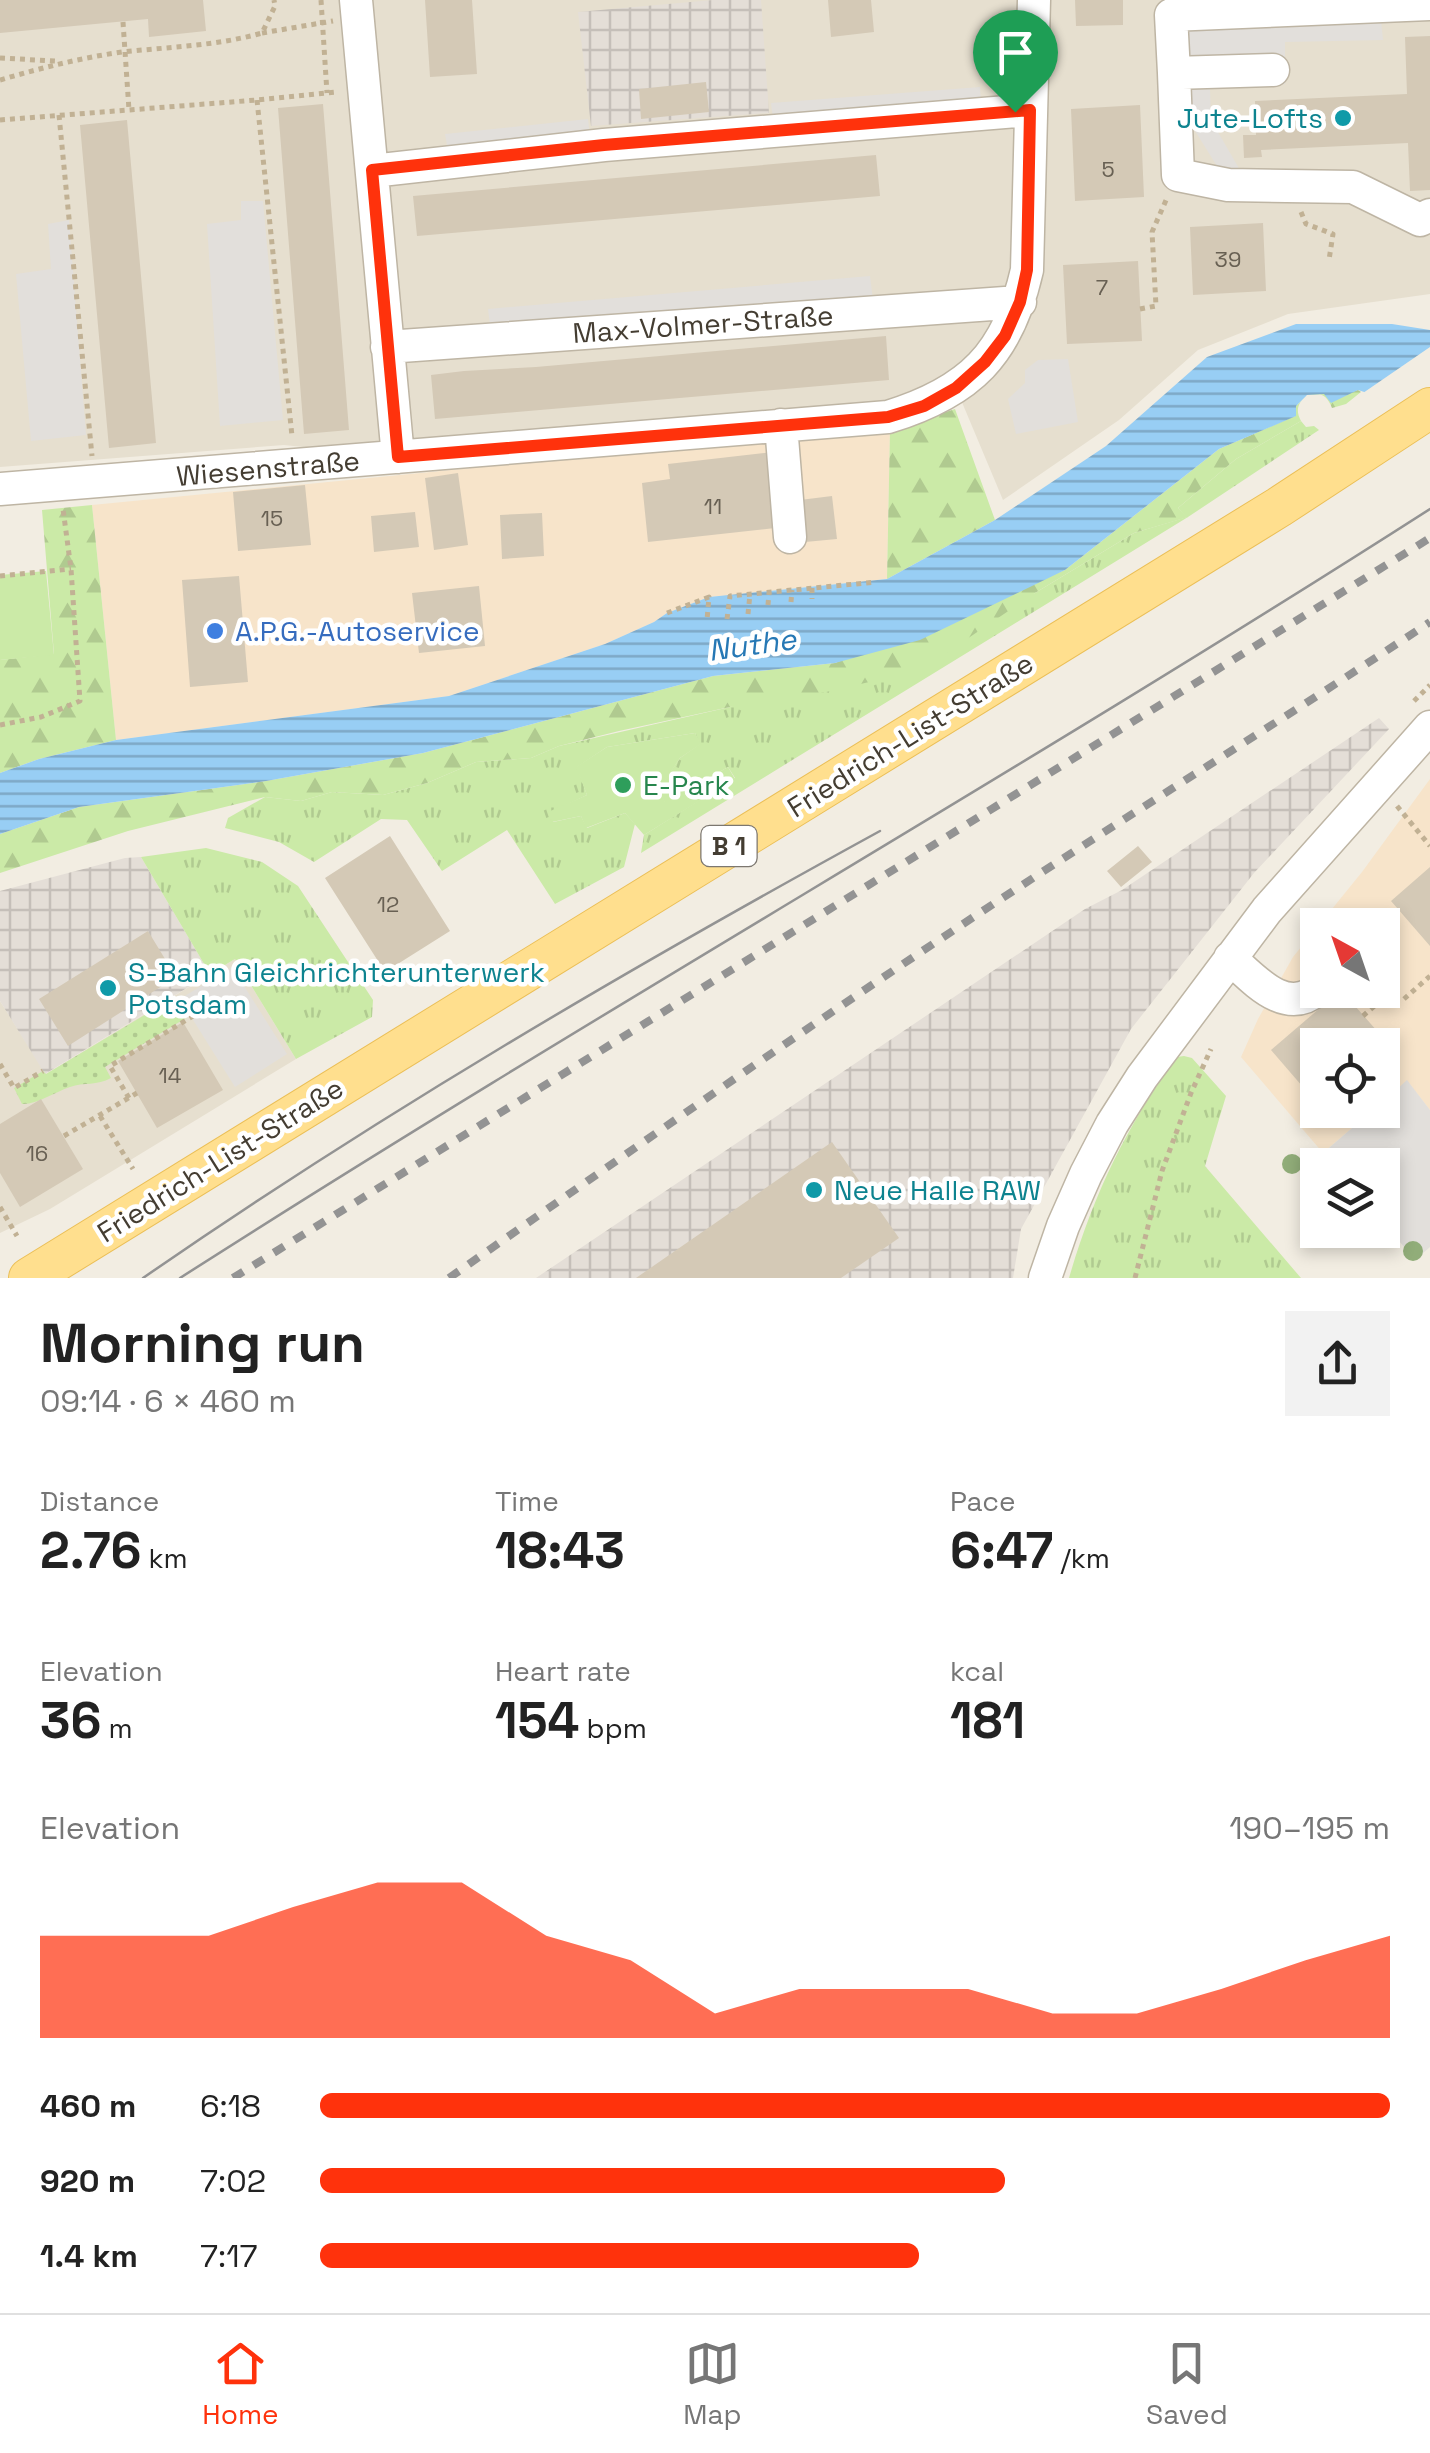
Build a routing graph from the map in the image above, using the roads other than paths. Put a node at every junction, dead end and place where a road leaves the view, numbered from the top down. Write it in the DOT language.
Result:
graph roads {
  1 [pos="1034,0"];
  2 [pos="1430,4"];
  3 [pos="1170,8"];
  4 [pos="357,9"];
  5 [pos="1273,70"];
  6 [pos="1174,74"];
  7 [pos="1030,110"];
  8 [pos="372,170"];
  9 [pos="1430,215"];
  10 [pos="1020,302"];
  11 [pos="387,347"];
  12 [pos="1426,410"];
  13 [pos="782,426"];
  14 [pos="398,457"];
  15 [pos="0,489"];
  16 [pos="790,537"];
  17 [pos="1430,727"];
  18 [pos="1230,958"];
  19 [pos="1300,999"];
  20 [pos="29,1278"];
  21 [pos="1045,1278"];
  1 -- 7 [label="street, Wiesenstraße"];
  2 -- 3 [label="street"];
  3 -- 6 [label="street"];
  4 -- 8 [label="street"];
  5 -- 6 [label="street"];
  6 -- 9 [label="street"];
  7 -- 8 [label="street"];
  7 -- 10 [label="street, Wiesenstraße"];
  8 -- 11 [label="street"];
  10 -- 11 [label="street, Max-Volmer-Straße"];
  10 -- 13 [label="street, Wiesenstraße"];
  11 -- 14 [label="street"];
  12 -- 20 [label="main road, Friedrich-List-Straße / B 1"];
  13 -- 14 [label="street, Wiesenstraße"];
  13 -- 16 [label="street"];
  14 -- 15 [label="street, Wiesenstraße"];
  17 -- 18 [label="street"];
  18 -- 19 [label="street"];
  18 -- 21 [label="street"];
}
